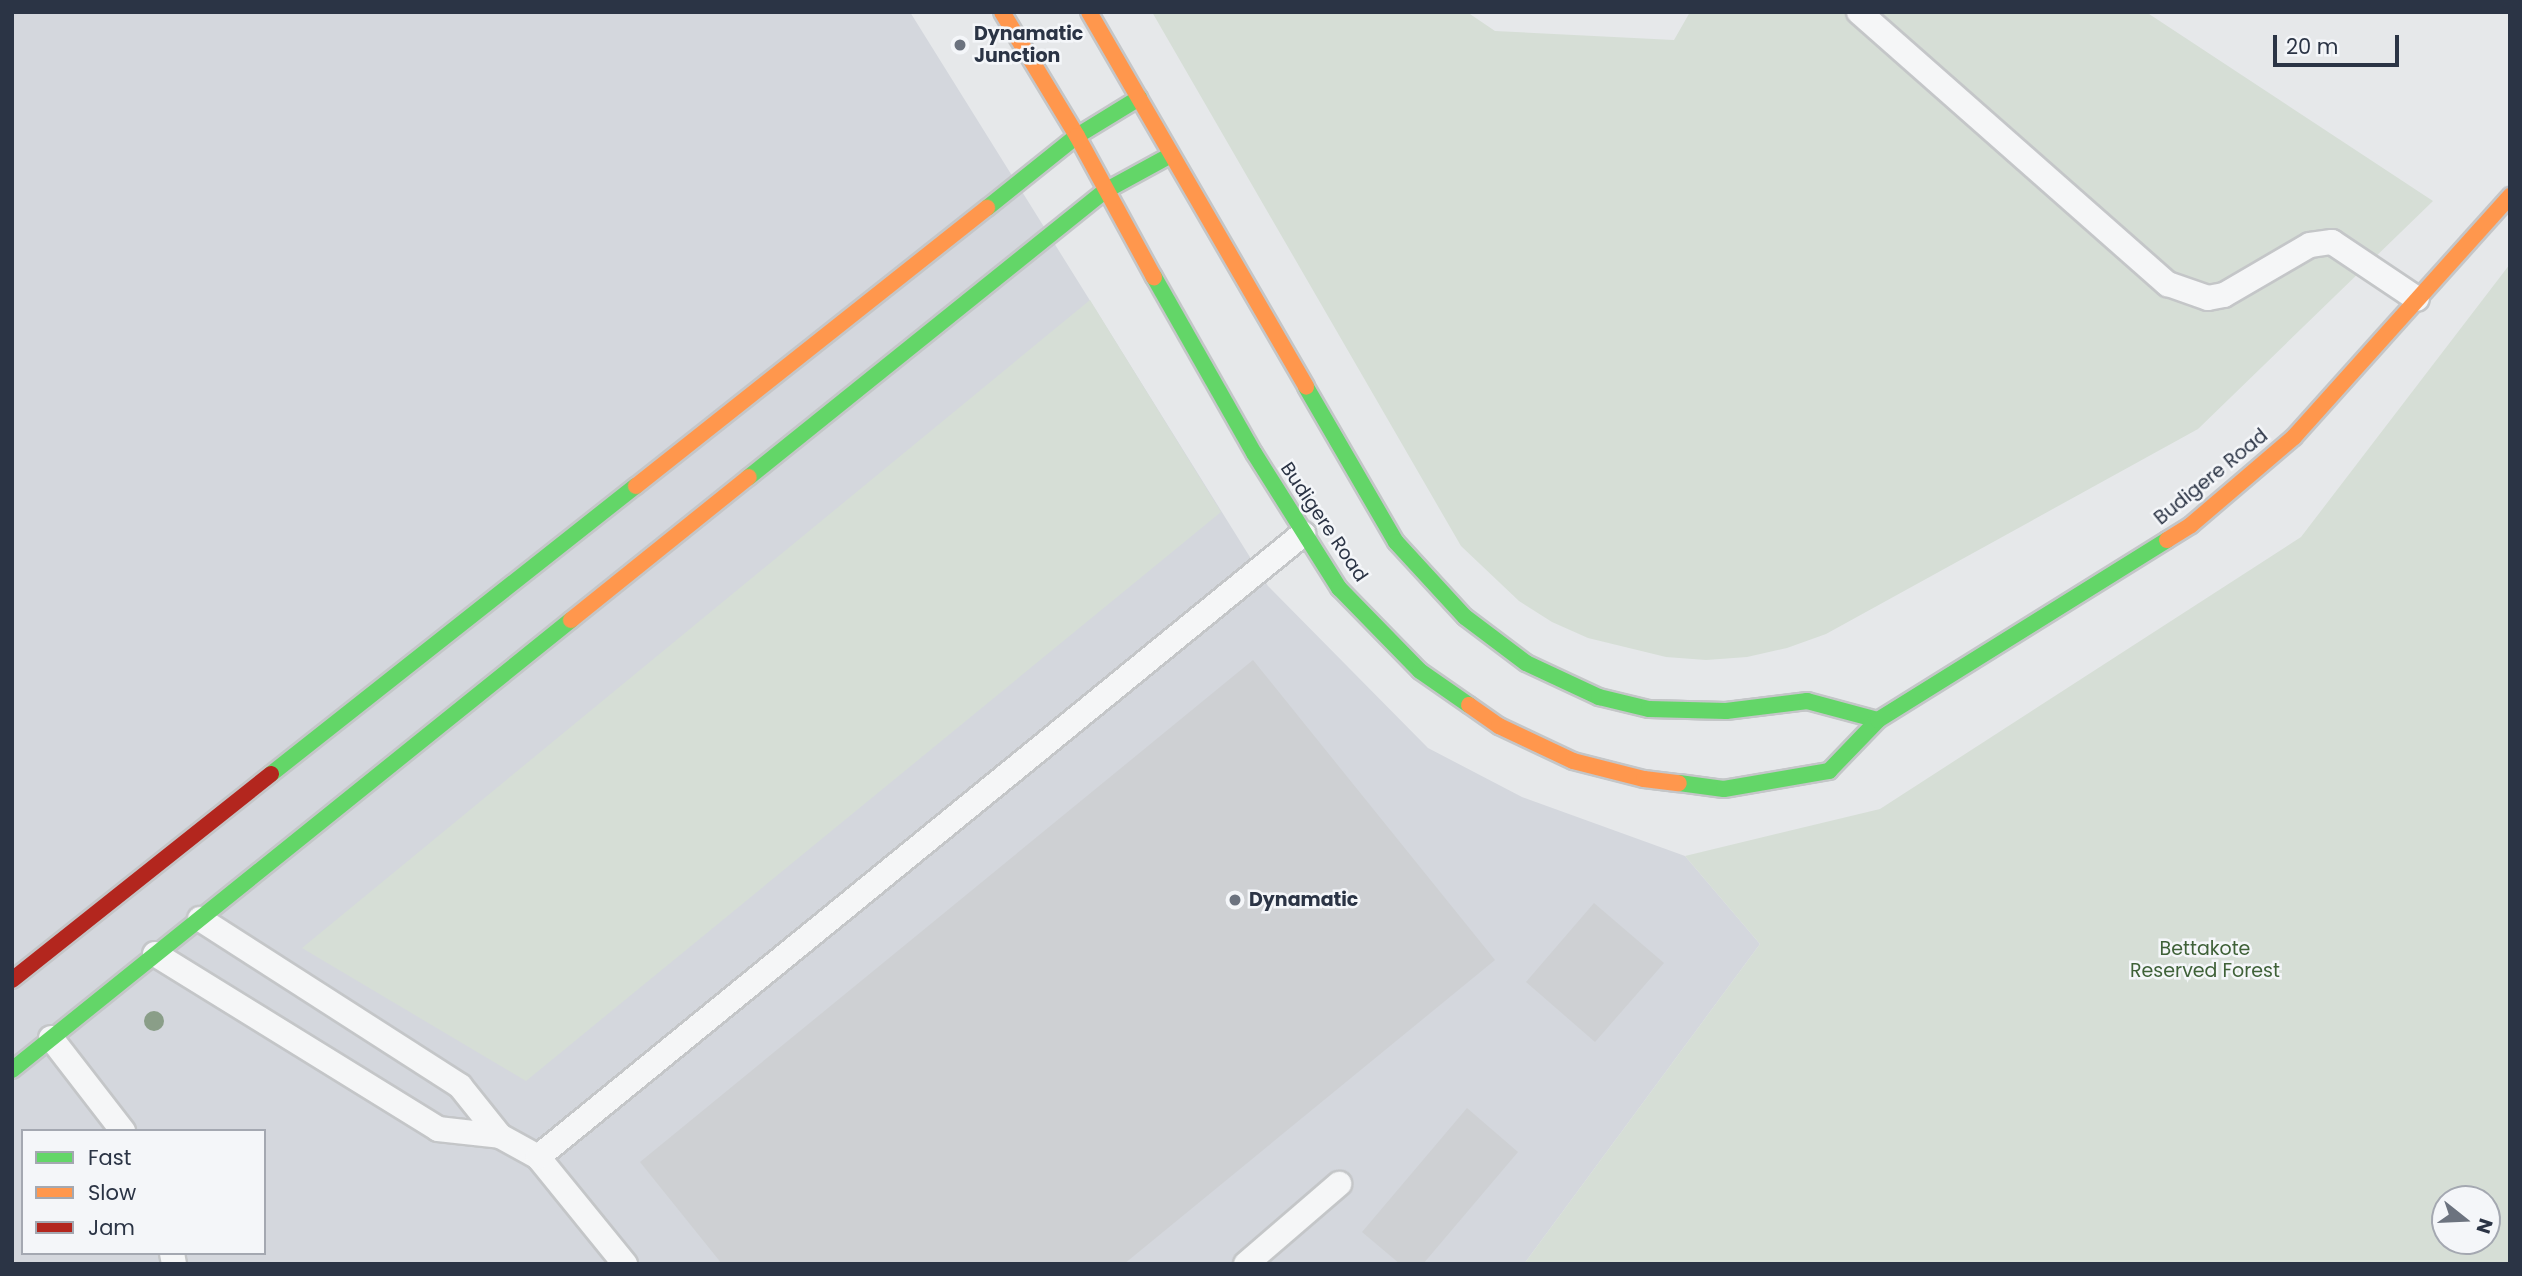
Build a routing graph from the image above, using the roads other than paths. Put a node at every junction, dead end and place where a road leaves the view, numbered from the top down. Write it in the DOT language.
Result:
graph roads {
  1 [pos="1002,12"];
  2 [pos="1089,12"];
  3 [pos="1859,12"];
  4 [pos="1139,98"];
  5 [pos="1077,136"];
  6 [pos="1171,155"];
  7 [pos="1105,191"];
  8 [pos="2510,196"];
  9 [pos="2417,299"];
  10 [pos="1303,534"];
  11 [pos="1878,720"];
  12 [pos="200,919"];
  13 [pos="155,954"];
  14 [pos="12,980"];
  15 [pos="51,1038"];
  16 [pos="12,1070"];
  17 [pos="121,1129"];
  18 [pos="500,1136"];
  19 [pos="538,1157"];
  20 [pos="1339,1184"];
  21 [pos="625,1264"];
  22 [pos="1246,1264"];
  1 -- 5 [label="main road, Budigere Road"];
  2 -- 4 [label="main road"];
  3 -- 9 [label="lane"];
  4 -- 5 [label="main road"];
  4 -- 6 [label="main road"];
  5 -- 7 [label="main road, Budigere Road"];
  5 -- 14 [label="main road"];
  6 -- 7 [label="main road"];
  6 -- 11 [label="main road"];
  7 -- 10 [label="main road, Budigere Road"];
  7 -- 12 [label="main road"];
  8 -- 9 [label="main road, Budigere Road"];
  9 -- 11 [label="main road, Budigere Road"];
  10 -- 11 [label="main road, Budigere Road"];
  10 -- 19 [label="lane"];
  12 -- 13 [label="main road"];
  12 -- 18 [label="lane"];
  13 -- 15 [label="main road"];
  13 -- 18 [label="lane"];
  15 -- 16 [label="main road"];
  15 -- 17 [label="lane"];
  18 -- 19 [label="lane"];
  19 -- 21 [label="lane"];
  20 -- 22 [label="lane"];
}
